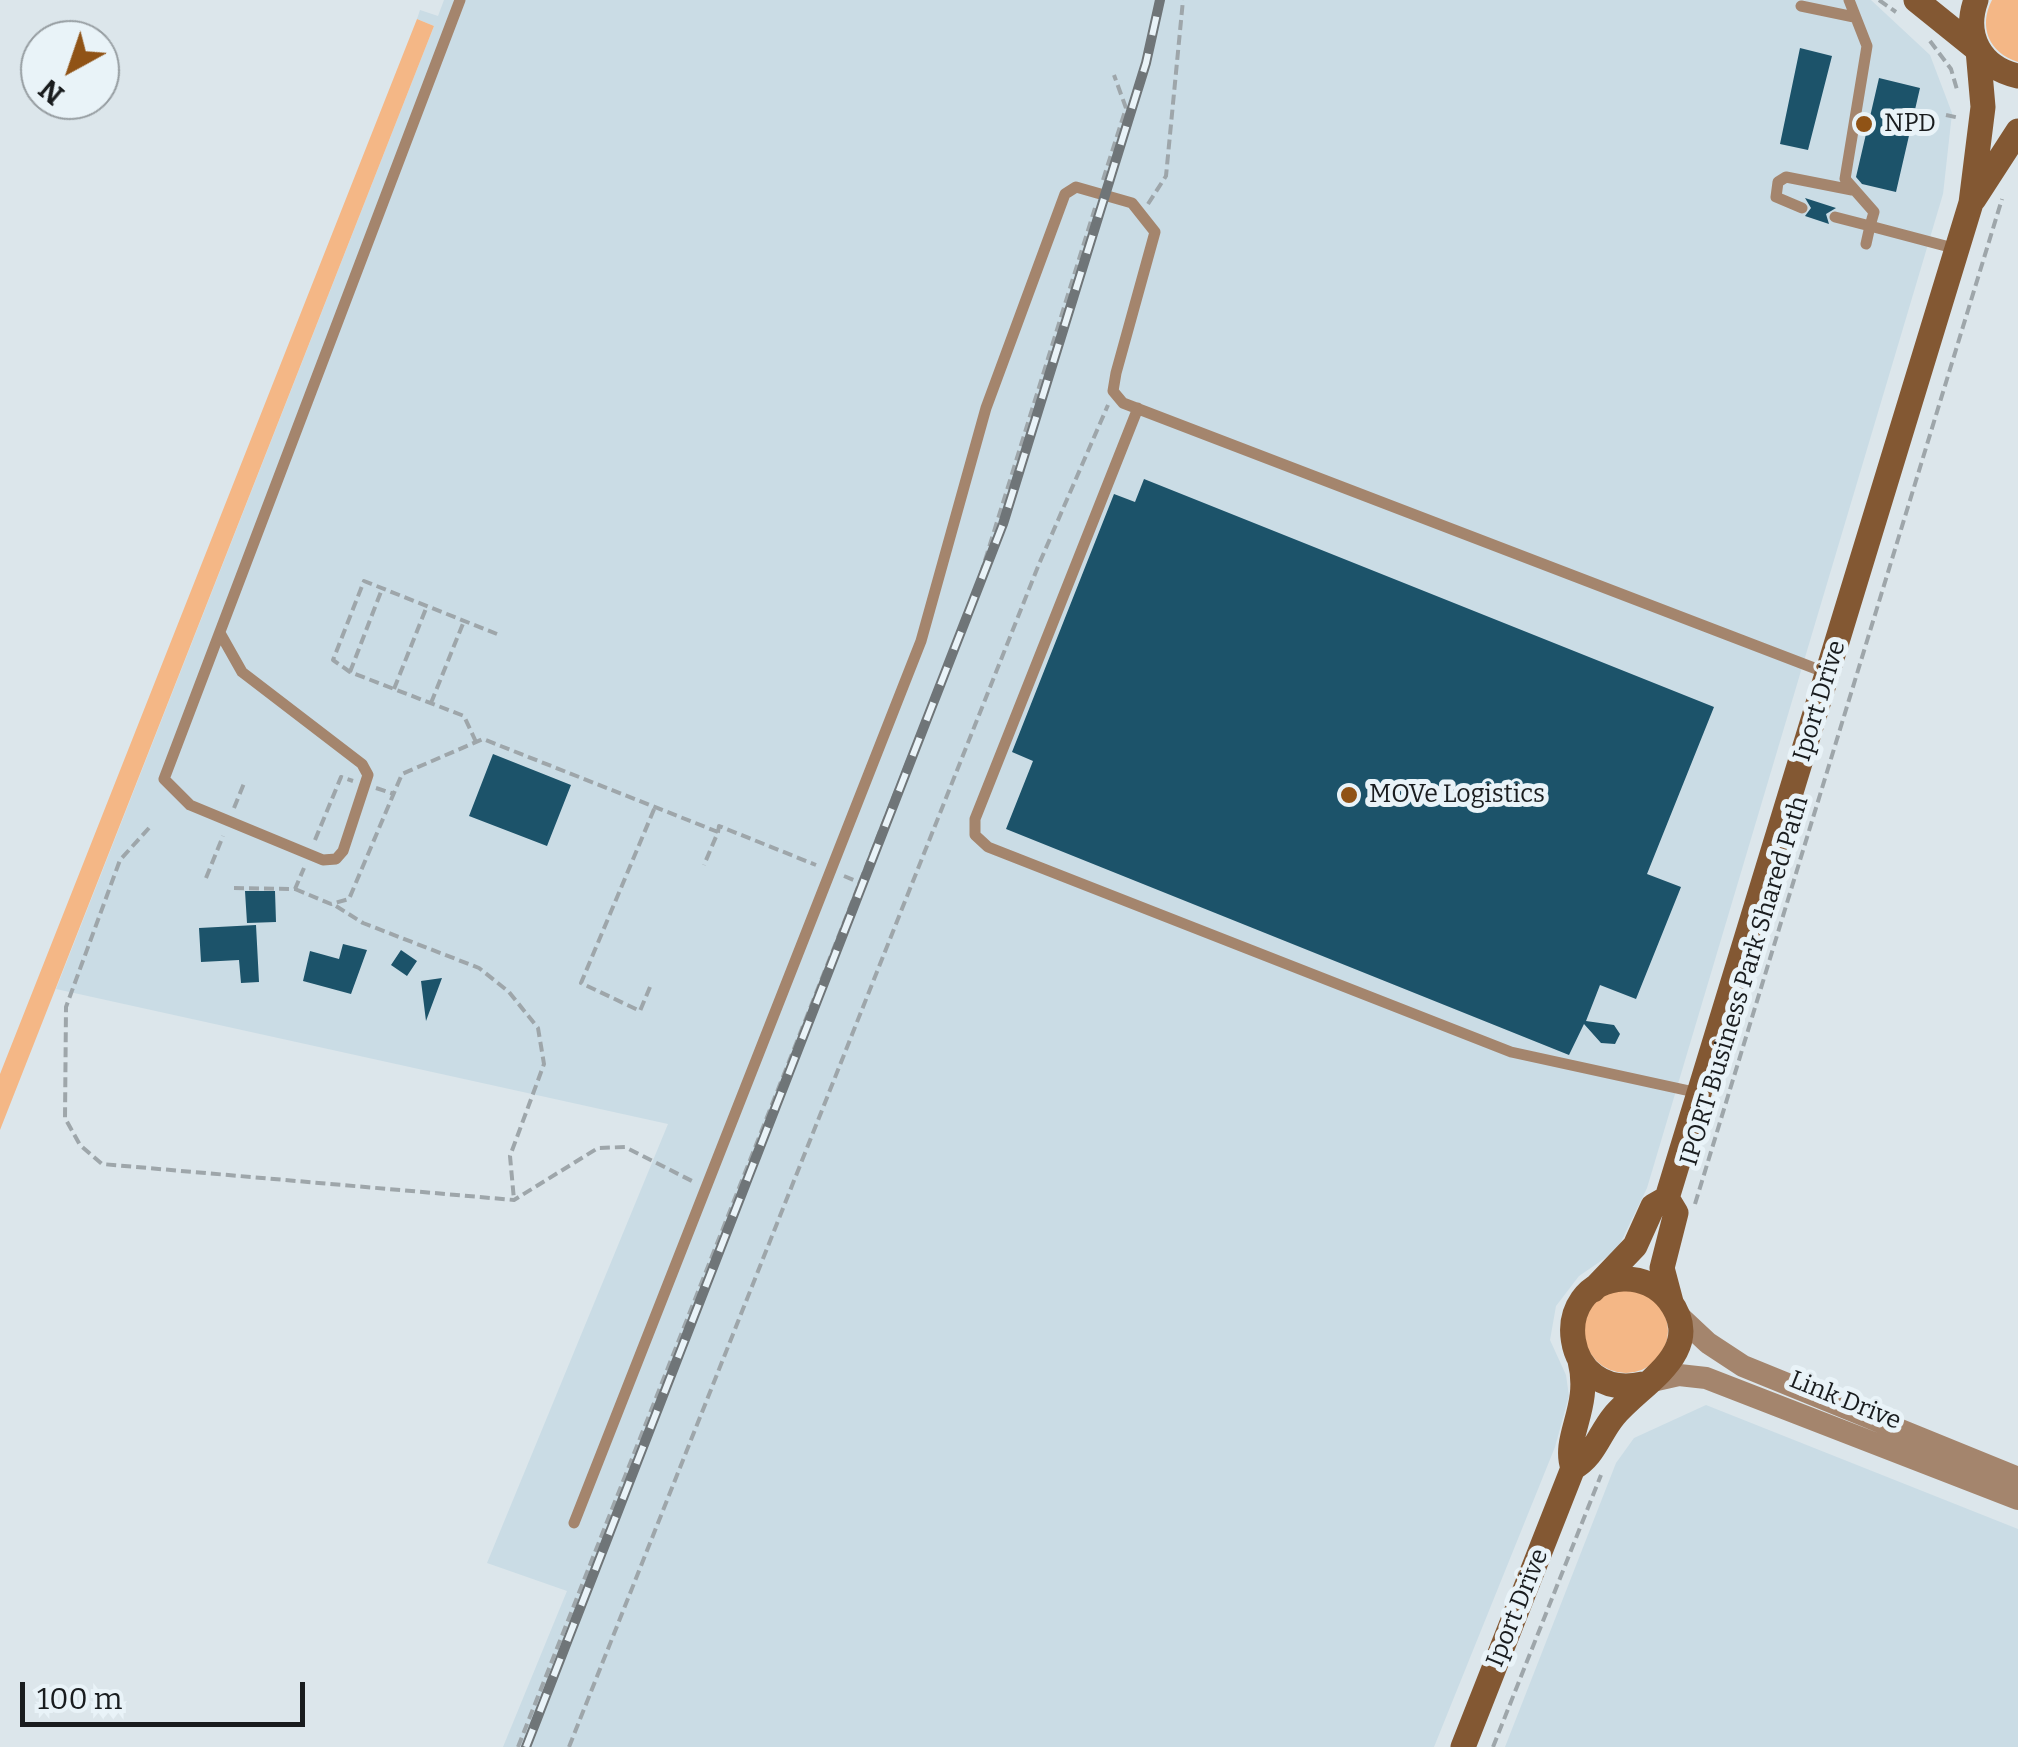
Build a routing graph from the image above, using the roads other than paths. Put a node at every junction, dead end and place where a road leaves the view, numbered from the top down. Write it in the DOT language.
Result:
graph roads {
  1 [pos="460,0"];
  2 [pos="1848,0"];
  3 [pos="1976,0"];
  4 [pos="1801,6"];
  5 [pos="1909,8"];
  6 [pos="1854,18"];
  7 [pos="1978,50"];
  8 [pos="2018,76"];
  9 [pos="2018,132"];
  10 [pos="1852,190"];
  11 [pos="1972,203"];
  12 [pos="1802,208"];
  13 [pos="1834,217"];
  14 [pos="1870,226"];
  15 [pos="1866,244"];
  16 [pos="1957,249"];
  17 [pos="1138,408"];
  18 [pos="220,633"];
  19 [pos="1828,673"];
  20 [pos="1699,1093"];
  21 [pos="1667,1198"];
  22 [pos="1593,1290"];
  23 [pos="1674,1308"];
  24 [pos="1580,1361"];
  25 [pos="1646,1383"];
  26 [pos="1573,1468"];
  27 [pos="2018,1478"];
  28 [pos="2018,1499"];
  29 [pos="574,1522"];
  30 [pos="1463,1747"];
  1 -- 18 [label="lane"];
  2 -- 6 [label="lane"];
  3 -- 7 [label="street, Iport Drive"];
  4 -- 6 [label="lane"];
  5 -- 7 [label="street"];
  6 -- 10 [label="lane"];
  7 -- 8 [label="street"];
  7 -- 11 [label="street, Iport Drive"];
  9 -- 11 [label="street, Iport Drive"];
  10 -- 12 [label="lane"];
  10 -- 14 [label="lane"];
  11 -- 16 [label="street, Iport Drive"];
  13 -- 14 [label="lane"];
  14 -- 15 [label="lane"];
  14 -- 16 [label="lane"];
  16 -- 19 [label="street, Iport Drive"];
  17 -- 19 [label="lane"];
  17 -- 20 [label="lane"];
  17 -- 29 [label="lane"];
  18 -- 18 [label="lane"];
  19 -- 20 [label="street, Iport Drive"];
  20 -- 21 [label="street, Iport Drive"];
  21 -- 22 [label="street, Iport Drive"];
  21 -- 23 [label="street, Iport Drive"];
  22 -- 23 [label="street"];
  22 -- 24 [label="street"];
  23 -- 25 [label="street"];
  23 -- 27 [label="street, Link Drive"];
  24 -- 25 [label="street"];
  24 -- 26 [label="street, Iport Drive"];
  25 -- 26 [label="street, Iport Drive"];
  25 -- 28 [label="street, Link Drive"];
  26 -- 30 [label="street, Iport Drive"];
}
